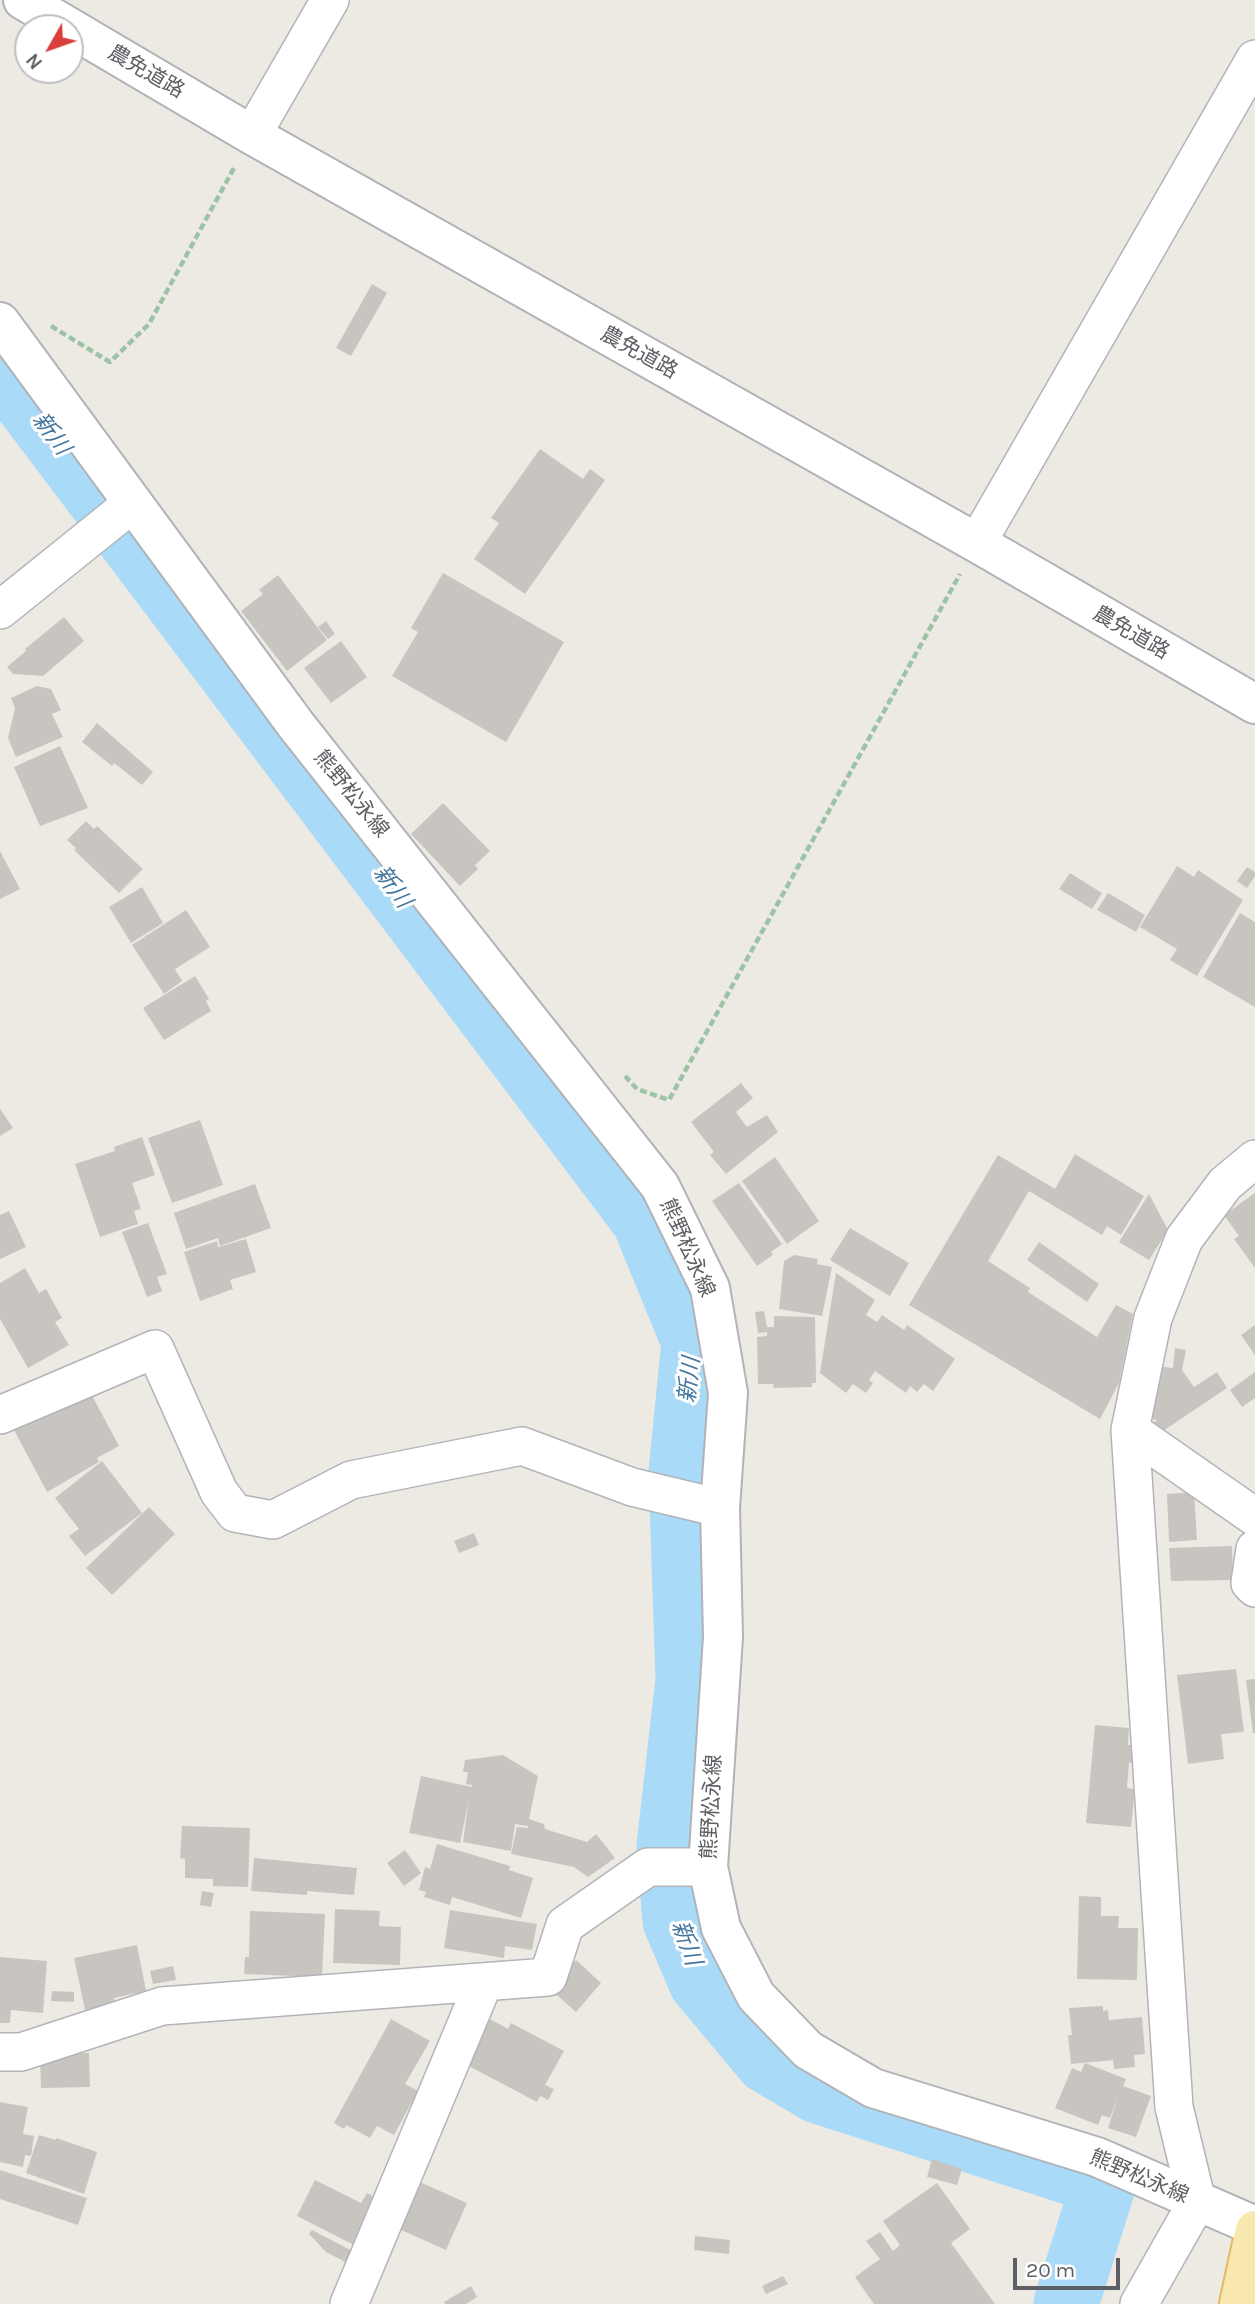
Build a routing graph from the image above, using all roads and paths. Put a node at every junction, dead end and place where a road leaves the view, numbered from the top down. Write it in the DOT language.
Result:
graph roads {
  1 [pos="23,0"];
  2 [pos="330,0"];
  3 [pos="1255,59"];
  4 [pos="252,135"];
  5 [pos="41,320"];
  6 [pos="0,322"];
  7 [pos="133,503"];
  8 [pos="977,543"];
  9 [pos="0,610"];
  10 [pos="1255,704"];
  11 [pos="618,1070"];
  12 [pos="1255,1159"];
  13 [pos="0,1415"];
  14 [pos="1130,1430"];
  15 [pos="720,1508"];
  16 [pos="1255,1517"];
  17 [pos="1255,1549"];
  18 [pos="1255,1588"];
  19 [pos="708,1867"];
  20 [pos="484,1982"];
  21 [pos="0,2052"];
  22 [pos="1197,2203"];
  23 [pos="1255,2228"];
  24 [pos="349,2304"];
  25 [pos="1139,2304"];
  26 [pos="1239,2304"];
  1 -- 4 [label="main road, 農免道路"];
  2 -- 4 [label="street"];
  3 -- 8 [label="street"];
  4 -- 5 [label="path"];
  4 -- 8 [label="main road, 農免道路"];
  6 -- 7 [label="main road, 熊野松永線"];
  7 -- 9 [label="street"];
  7 -- 15 [label="main road, 熊野松永線"];
  8 -- 10 [label="main road, 農免道路"];
  8 -- 11 [label="path"];
  12 -- 14 [label="street"];
  13 -- 15 [label="street"];
  14 -- 16 [label="street"];
  14 -- 22 [label="street"];
  15 -- 19 [label="main road, 熊野松永線"];
  17 -- 18 [label="street"];
  19 -- 20 [label="street"];
  19 -- 22 [label="main road, 熊野松永線"];
  20 -- 21 [label="street"];
  20 -- 24 [label="street"];
  22 -- 23 [label="main road, 熊野松永線"];
  22 -- 25 [label="street"];
  23 -- 26 [label="main road"];
}
